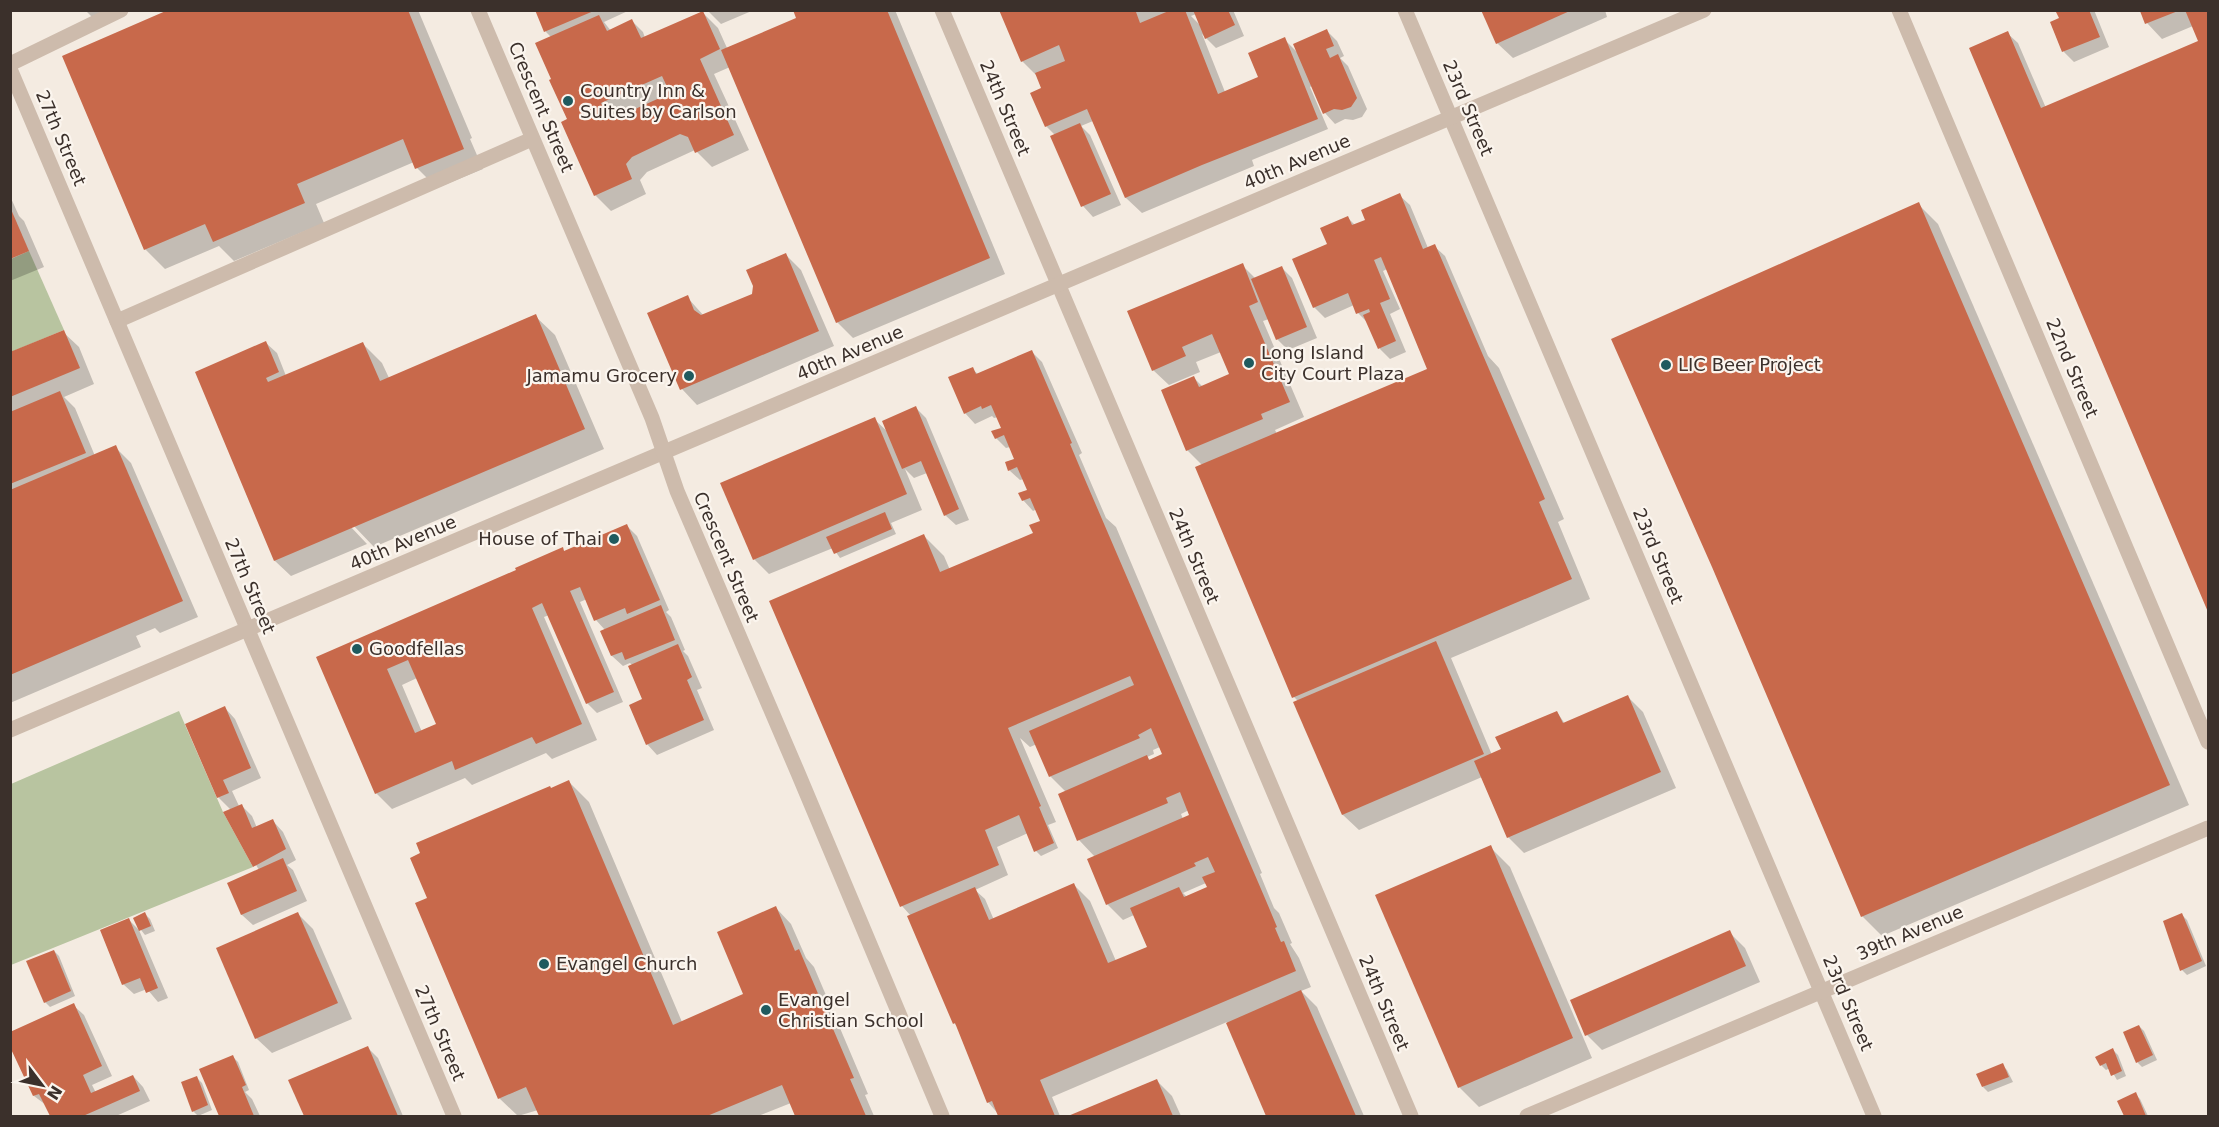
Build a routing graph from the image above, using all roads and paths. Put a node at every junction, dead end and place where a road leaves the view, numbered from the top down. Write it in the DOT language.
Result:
graph roads {
  1 [pos="122,10"];
  2 [pos="478,10"];
  3 [pos="942,10"];
  4 [pos="1405,10"];
  5 [pos="1704,10"];
  6 [pos="1899,10"];
  7 [pos="11,73"];
  8 [pos="1451,118"];
  9 [pos="532,139"];
  10 [pos="1058,285"];
  11 [pos="117,321"];
  12 [pos="663,454"];
  13 [pos="247,629"];
  14 [pos="10,730"];
  15 [pos="2208,742"];
  16 [pos="2208,828"];
  17 [pos="1821,992"];
  18 [pos="454,1116"];
  19 [pos="942,1116"];
  20 [pos="1411,1116"];
  21 [pos="1527,1116"];
  22 [pos="1875,1116"];
  1 -- 7 [label="street"];
  2 -- 9 [label="street, Crescent Street"];
  3 -- 10 [label="street, 24th Street"];
  4 -- 8 [label="street, 23rd Street"];
  5 -- 8 [label="street, 40th Avenue"];
  6 -- 15 [label="street, 22nd Street"];
  7 -- 11 [label="street, 27th Street"];
  8 -- 10 [label="street, 40th Avenue"];
  8 -- 17 [label="street, 23rd Street"];
  9 -- 11 [label="street"];
  9 -- 12 [label="street, Crescent Street"];
  10 -- 12 [label="street, 40th Avenue"];
  10 -- 20 [label="street, 24th Street"];
  11 -- 13 [label="street, 27th Street"];
  12 -- 13 [label="street, 40th Avenue"];
  12 -- 19 [label="street, Crescent Street"];
  13 -- 14 [label="street, 40th Avenue"];
  13 -- 18 [label="street, 27th Street"];
  16 -- 17 [label="street, 39th Avenue"];
  17 -- 21 [label="street, 39th Avenue"];
  17 -- 22 [label="street, 23rd Street"];
}
